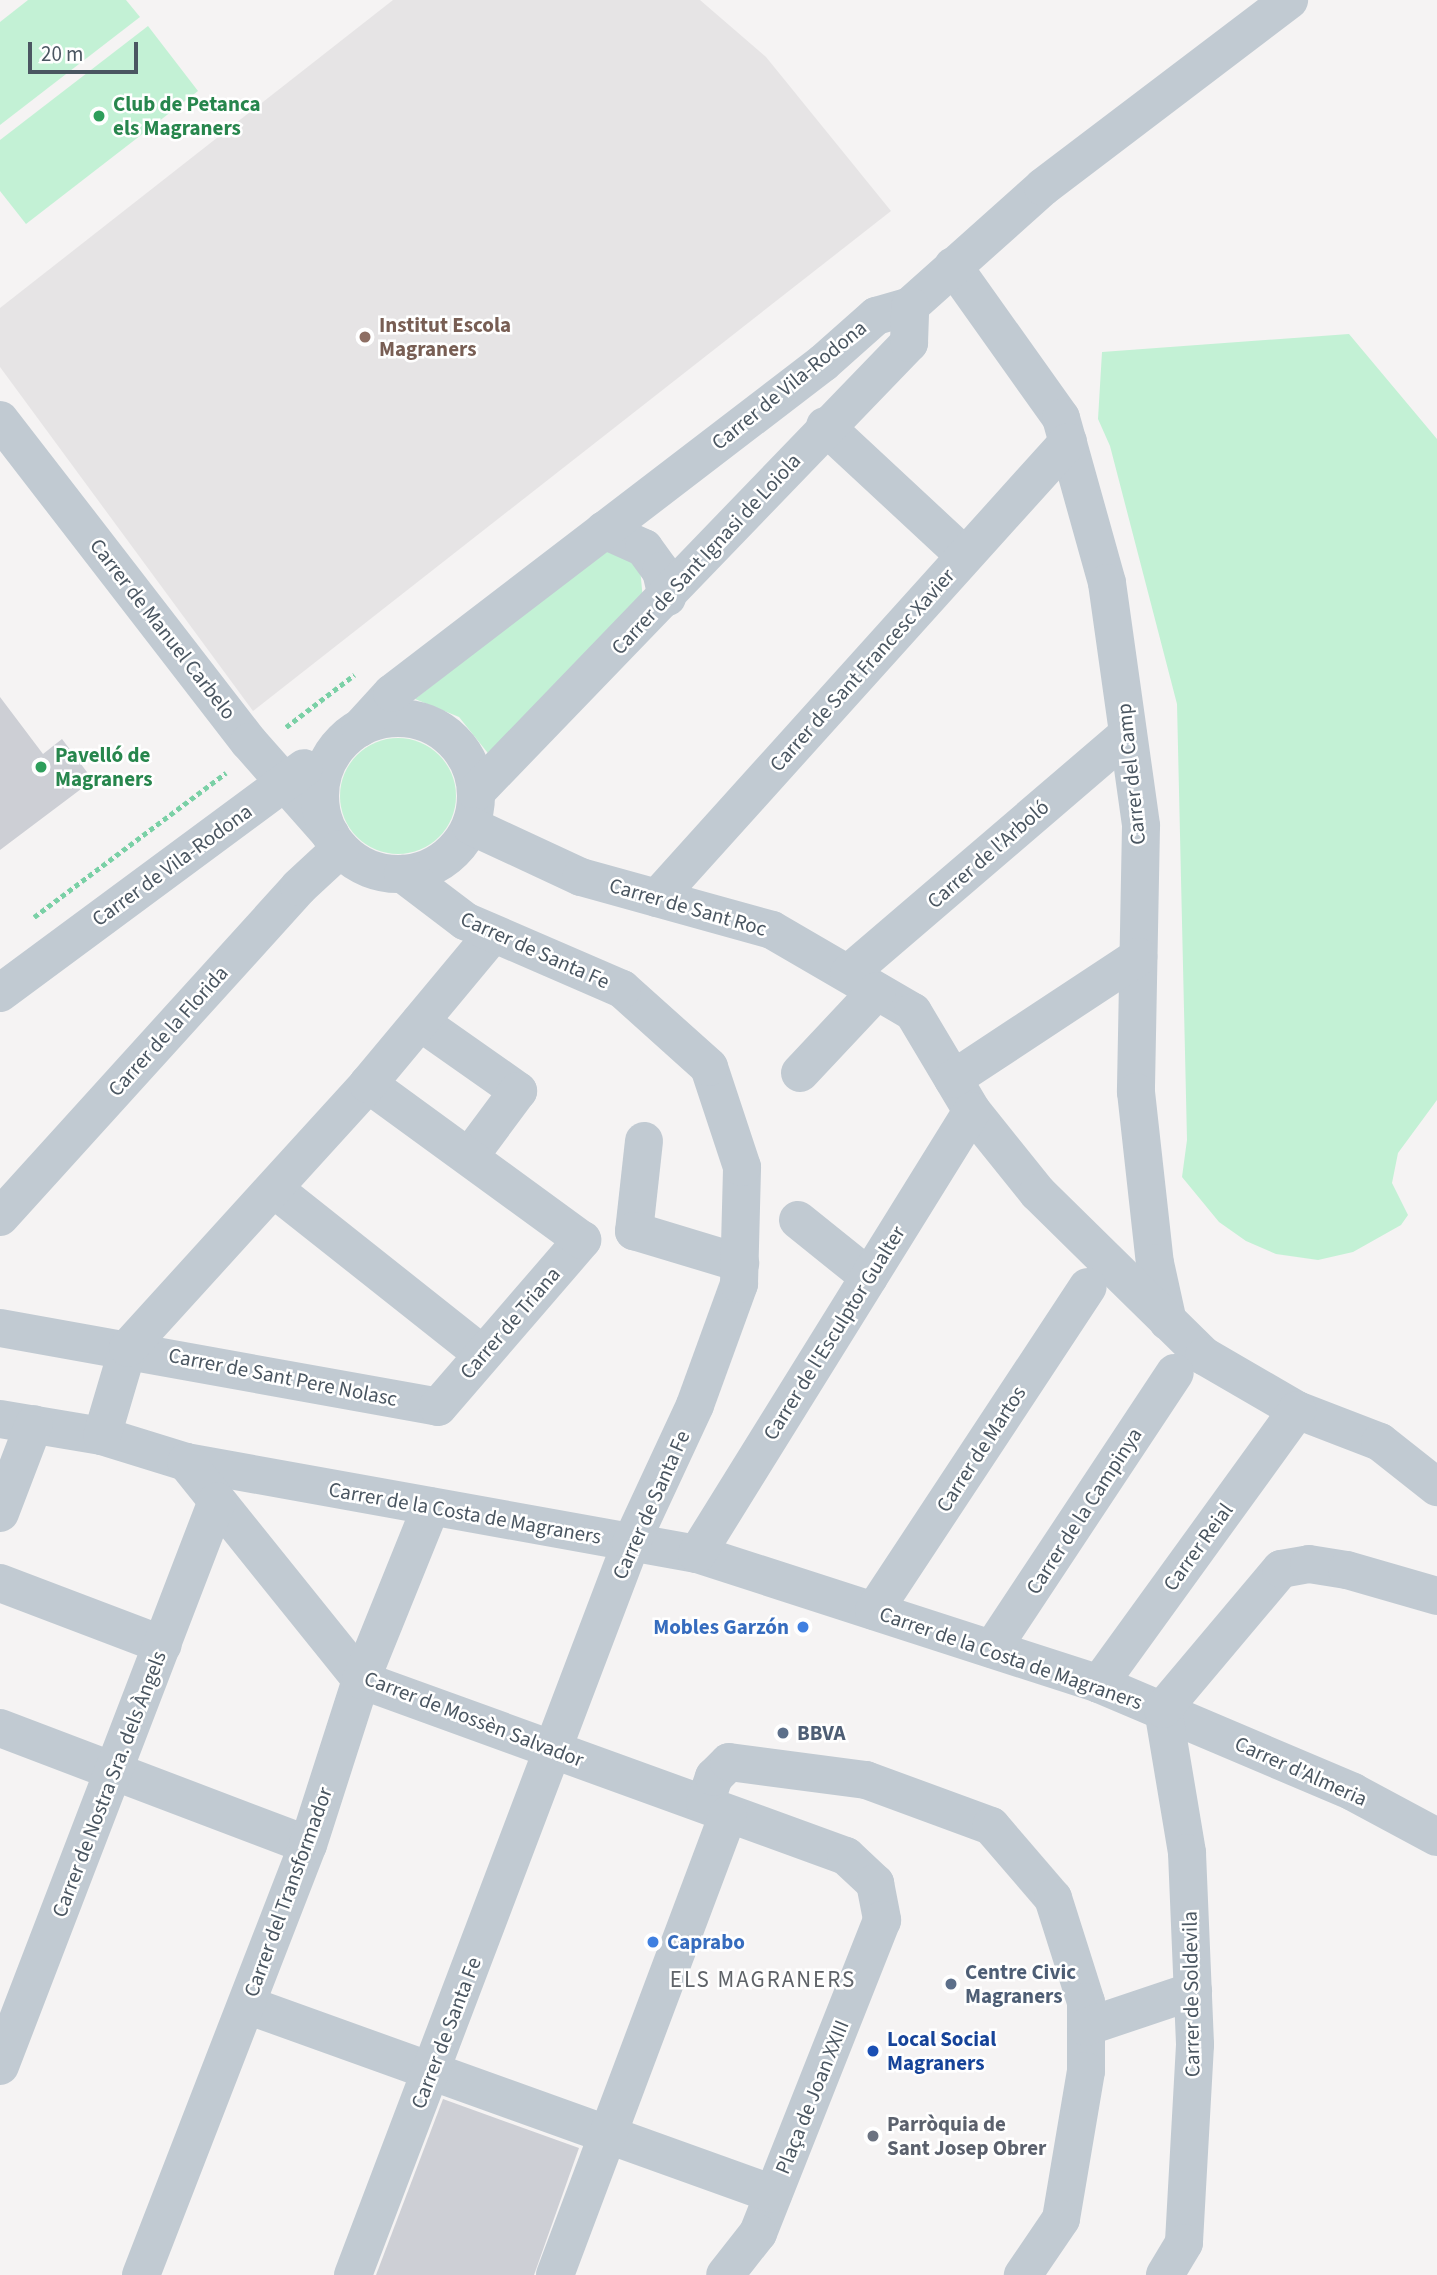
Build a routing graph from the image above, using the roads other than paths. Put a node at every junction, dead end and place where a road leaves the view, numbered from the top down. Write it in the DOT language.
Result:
graph roads {
  1 [pos="1289,0"];
  2 [pos="953,266"];
  3 [pos="911,306"];
  4 [pos="0,420"];
  5 [pos="825,426"];
  6 [pos="1068,442"];
  7 [pos="604,530"];
  8 [pos="964,555"];
  9 [pos="667,597"];
  10 [pos="353,733"];
  11 [pos="1128,734"];
  12 [pos="286,782"];
  13 [pos="474,808"];
  14 [pos="335,841"];
  15 [pos="403,874"];
  16 [pos="657,898"];
  17 [pos="492,935"];
  18 [pos="1138,957"];
  19 [pos="863,982"];
  20 [pos="0,993"];
  21 [pos="420,1021"];
  22 [pos="800,1073"];
  23 [pos="953,1079"];
  24 [pos="368,1084"];
  25 [pos="972,1111"];
  26 [pos="644,1141"];
  27 [pos="468,1157"];
  28 [pos="274,1189"];
  29 [pos="0,1217"];
  30 [pos="798,1220"];
  31 [pos="740,1264"];
  32 [pos="869,1277"];
  33 [pos="1088,1287"];
  34 [pos="1168,1322"];
  35 [pos="0,1328"];
  36 [pos="128,1348"];
  37 [pos="482,1354"];
  38 [pos="1175,1373"];
  39 [pos="438,1407"];
  40 [pos="1297,1410"];
  41 [pos="17,1421"];
  42 [pos="102,1436"];
  43 [pos="186,1462"];
  44 [pos="1437,1487"];
  45 [pos="217,1501"];
  46 [pos="431,1507"];
  47 [pos="0,1513"];
  48 [pos="631,1543"];
  49 [pos="697,1554"];
  50 [pos="0,1583"];
  51 [pos="1437,1596"];
  52 [pos="874,1611"];
  53 [pos="163,1645"];
  54 [pos="992,1649"];
  55 [pos="361,1680"];
  56 [pos="1099,1684"];
  57 [pos="1163,1709"];
  58 [pos="0,1728"];
  59 [pos="555,1751"];
  60 [pos="114,1772"];
  61 [pos="717,1808"];
  62 [pos="1437,1837"];
  63 [pos="308,1845"];
  64 [pos="1193,1991"];
  65 [pos="247,2005"];
  66 [pos="1086,2027"];
  67 [pos="0,2066"];
  68 [pos="431,2074"];
  69 [pos="611,2138"];
  70 [pos="773,2194"];
  71 [pos="141,2275"];
  72 [pos="353,2275"];
  73 [pos="555,2275"];
  74 [pos="725,2275"];
  75 [pos="1023,2275"];
  76 [pos="1165,2275"];
  1 -- 2 [label="street, Carrer de Vila-Rodona"];
  2 -- 3 [label="street, Carrer de Vila-Rodona"];
  2 -- 6 [label="street, Carrer del Camp"];
  3 -- 5 [label="street, Carrer de Sant Ignasi de Loiola"];
  3 -- 7 [label="street, Carrer de Vila-Rodona"];
  4 -- 12 [label="street, Carrer de Manuel Carbelo"];
  5 -- 8 [label="street"];
  5 -- 9 [label="street, Carrer de Sant Ignasi de Loiola"];
  6 -- 8 [label="street, Carrer de Sant Francesc Xavier"];
  6 -- 11 [label="street, Carrer del Camp"];
  7 -- 9 [label="street"];
  7 -- 10 [label="street, Carrer de Vila-Rodona"];
  8 -- 16 [label="street, Carrer de Sant Francesc Xavier"];
  9 -- 13 [label="street, Carrer de Sant Ignasi de Loiola"];
  10 -- 12 [label="street, Carrer de Vila-Rodona"];
  10 -- 13 [label="street"];
  10 -- 14 [label="street"];
  11 -- 18 [label="street, Carrer del Camp"];
  11 -- 19 [label="street, Carrer de l'Arboló"];
  12 -- 14 [label="street, Carrer de Manuel Carbelo"];
  12 -- 20 [label="street, Carrer de Vila-Rodona"];
  13 -- 15 [label="street"];
  13 -- 16 [label="street, Carrer de Sant Roc"];
  14 -- 15 [label="street"];
  14 -- 29 [label="street, Carrer de la Florida"];
  15 -- 17 [label="street, Carrer de Santa Fe"];
  16 -- 19 [label="street, Carrer de Sant Roc"];
  17 -- 21 [label="street"];
  17 -- 31 [label="street, Carrer de Santa Fe"];
  18 -- 23 [label="street"];
  18 -- 34 [label="street, Carrer del Camp"];
  19 -- 22 [label="street, Carrer de l'Arboló"];
  19 -- 23 [label="street, Carrer de Sant Roc"];
  21 -- 24 [label="street"];
  21 -- 27 [label="street"];
  23 -- 25 [label="street, Carrer de Sant Roc"];
  24 -- 27 [label="street"];
  24 -- 28 [label="street"];
  25 -- 32 [label="street, Carrer de l'Esculptor Gualter"];
  25 -- 34 [label="street, Carrer de Sant Roc"];
  26 -- 31 [label="street"];
  27 -- 37 [label="street, Carrer de Triana"];
  28 -- 36 [label="street"];
  28 -- 37 [label="street"];
  30 -- 32 [label="street"];
  31 -- 48 [label="street, Carrer de Santa Fe"];
  32 -- 49 [label="street, Carrer de l'Esculptor Gualter"];
  33 -- 52 [label="street, Carrer de Martos"];
  34 -- 40 [label="street, Carrer de Sant Roc"];
  35 -- 36 [label="street, Carrer de Sant Pere Nolasc"];
  36 -- 39 [label="street, Carrer de Sant Pere Nolasc"];
  36 -- 42 [label="street"];
  37 -- 39 [label="street, Carrer de Triana"];
  38 -- 54 [label="street, Carrer de la Campinya"];
  40 -- 44 [label="street, Carrer de Sant Roc"];
  40 -- 56 [label="street, Carrer Reial"];
  41 -- 42 [label="street, Carrer de la Costa de Magraners"];
  41 -- 47 [label="street"];
  42 -- 43 [label="street, Carrer de la Costa de Magraners"];
  43 -- 45 [label="street, Carrer de Mossèn Salvador"];
  43 -- 46 [label="street, Carrer de la Costa de Magraners"];
  45 -- 53 [label="street, Carrer de Nostra Sra. dels Àngels"];
  45 -- 55 [label="street, Carrer de Mossèn Salvador"];
  46 -- 48 [label="street, Carrer de la Costa de Magraners"];
  46 -- 55 [label="street, Carrer del Transformador"];
  48 -- 49 [label="street, Carrer de la Costa de Magraners"];
  48 -- 59 [label="street, Carrer de Santa Fe"];
  49 -- 52 [label="street, Carrer de la Costa de Magraners"];
  50 -- 53 [label="street"];
  51 -- 57 [label="street"];
  52 -- 54 [label="street, Carrer de la Costa de Magraners"];
  53 -- 60 [label="street, Carrer de Nostra Sra. dels Àngels"];
  54 -- 56 [label="street, Carrer de la Costa de Magraners"];
  55 -- 59 [label="street, Carrer de Mossèn Salvador"];
  55 -- 63 [label="street, Carrer del Transformador"];
  56 -- 57 [label="street, Carrer de la Costa de Magraners"];
  57 -- 62 [label="street, Carrer d'Almeria"];
  57 -- 64 [label="street, Carrer de Soldevila"];
  58 -- 60 [label="street"];
  59 -- 61 [label="street, Carrer de Mossèn Salvador"];
  59 -- 68 [label="street, Carrer de Santa Fe"];
  60 -- 63 [label="street"];
  60 -- 67 [label="street, Carrer de Nostra Sra. dels Àngels"];
  61 -- 66 [label="street"];
  61 -- 69 [label="street"];
  61 -- 70 [label="street, Plaça de Joan XXIII"];
  63 -- 65 [label="street, Carrer del Transformador"];
  64 -- 66 [label="street"];
  64 -- 76 [label="street, Carrer de Soldevila"];
  65 -- 68 [label="street, Plaça de Joan XXIII"];
  65 -- 71 [label="street, Carrer del Transformador"];
  66 -- 75 [label="street"];
  68 -- 69 [label="street, Plaça de Joan XXIII"];
  68 -- 72 [label="street, Carrer de Santa Fe"];
  69 -- 70 [label="street, Plaça de Joan XXIII"];
  69 -- 73 [label="street"];
  70 -- 74 [label="street"];
}
